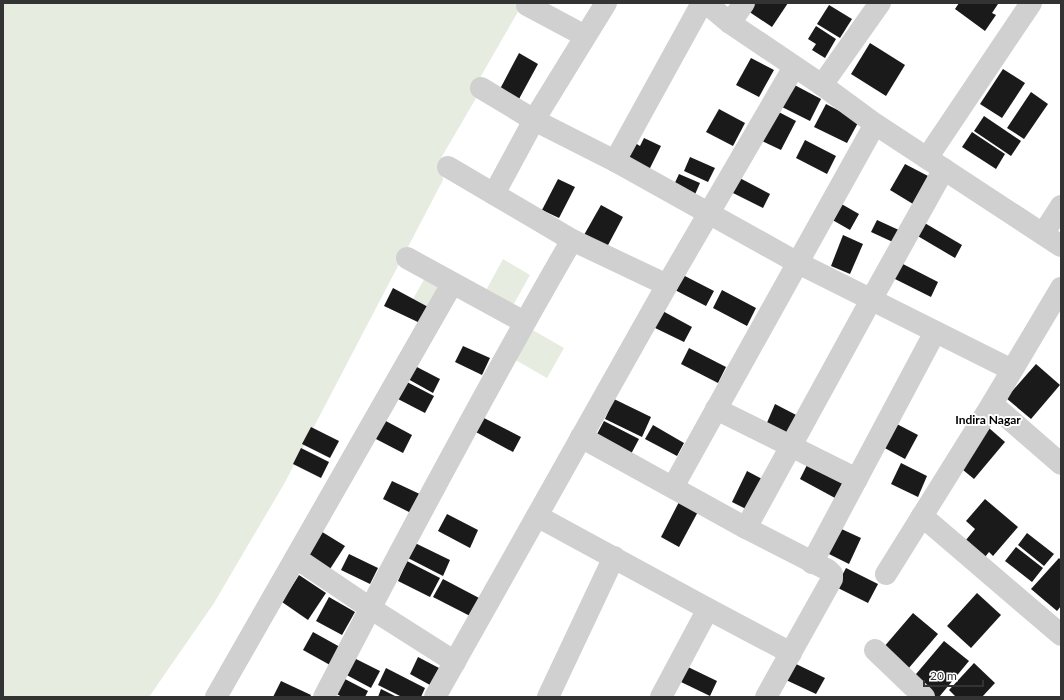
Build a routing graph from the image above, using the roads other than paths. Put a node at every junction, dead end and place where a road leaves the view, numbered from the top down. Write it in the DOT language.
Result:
graph roads {
  1 [pos="606,3"];
  2 [pos="702,3"];
  3 [pos="706,3"];
  4 [pos="744,3"];
  5 [pos="880,3"];
  6 [pos="1031,3"];
  7 [pos="527,5"];
  8 [pos="730,24"];
  9 [pos="585,36"];
  10 [pos="794,67"];
  11 [pos="822,85"];
  12 [pos="481,88"];
  13 [pos="534,120"];
  14 [pos="875,124"];
  15 [pos="615,161"];
  16 [pos="936,163"];
  17 [pos="448,167"];
  18 [pos="494,194"];
  19 [pos="1061,206"];
  20 [pos="708,214"];
  21 [pos="1043,234"];
  22 [pos="572,240"];
  23 [pos="1061,246"];
  24 [pos="407,258"];
  25 [pos="798,263"];
  26 [pos="452,284"];
  27 [pos="666,286"];
  28 [pos="1061,288"];
  29 [pos="871,300"];
  30 [pos="524,322"];
  31 [pos="935,332"];
  32 [pos="1012,370"];
  33 [pos="992,404"];
  34 [pos="716,409"];
  35 [pos="581,437"];
  36 [pos="791,446"];
  37 [pos="1061,464"];
  38 [pos="857,479"];
  39 [pos="673,488"];
  40 [pos="537,516"];
  41 [pos="922,516"];
  42 [pos="746,528"];
  43 [pos="614,557"];
  44 [pos="296,558"];
  45 [pos="812,562"];
  46 [pos="886,574"];
  47 [pos="370,608"];
  48 [pos="708,609"];
  49 [pos="1061,635"];
  50 [pos="875,650"];
  51 [pos="791,652"];
  52 [pos="455,662"];
  53 [pos="216,697"];
  54 [pos="324,697"];
  55 [pos="435,697"];
  56 [pos="548,697"];
  57 [pos="661,697"];
  58 [pos="766,697"];
  59 [pos="924,697"];
  1 -- 9 [label="street"];
  2 -- 15 [label="street"];
  3 -- 8 [label="street"];
  4 -- 8 [label="street"];
  5 -- 11 [label="street"];
  6 -- 16 [label="street"];
  7 -- 9 [label="street"];
  8 -- 10 [label="street"];
  9 -- 13 [label="street"];
  10 -- 11 [label="street"];
  10 -- 20 [label="street"];
  11 -- 14 [label="street"];
  12 -- 13 [label="street"];
  13 -- 15 [label="street"];
  13 -- 18 [label="street"];
  14 -- 16 [label="street"];
  14 -- 25 [label="street"];
  15 -- 20 [label="street"];
  16 -- 21 [label="street"];
  16 -- 29 [label="street"];
  17 -- 18 [label="street"];
  18 -- 22 [label="street"];
  19 -- 21 [label="street"];
  20 -- 25 [label="street"];
  20 -- 27 [label="street"];
  21 -- 23 [label="street"];
  22 -- 27 [label="street"];
  22 -- 30 [label="street"];
  24 -- 26 [label="street"];
  25 -- 29 [label="street"];
  25 -- 34 [label="street"];
  26 -- 30 [label="street"];
  26 -- 44 [label="street"];
  27 -- 35 [label="street"];
  28 -- 32 [label="street"];
  29 -- 31 [label="street"];
  29 -- 36 [label="street"];
  30 -- 47 [label="street"];
  31 -- 32 [label="street"];
  31 -- 38 [label="street"];
  32 -- 33 [label="street"];
  33 -- 37 [label="street"];
  33 -- 41 [label="street"];
  34 -- 36 [label="street"];
  34 -- 39 [label="street"];
  35 -- 39 [label="street"];
  35 -- 40 [label="street"];
  36 -- 38 [label="street"];
  36 -- 42 [label="street"];
  38 -- 45 [label="street"];
  39 -- 42 [label="street"];
  40 -- 43 [label="street"];
  40 -- 52 [label="street"];
  41 -- 46 [label="street"];
  41 -- 49 [label="street"];
  42 -- 45 [label="street"];
  43 -- 48 [label="street"];
  43 -- 56 [label="street"];
  44 -- 47 [label="street"];
  44 -- 53 [label="street"];
  45 -- 51 [label="street"];
  47 -- 52 [label="street"];
  47 -- 54 [label="street"];
  48 -- 51 [label="street"];
  48 -- 57 [label="street"];
  50 -- 59 [label="street"];
  51 -- 58 [label="street"];
  52 -- 55 [label="street"];
}
